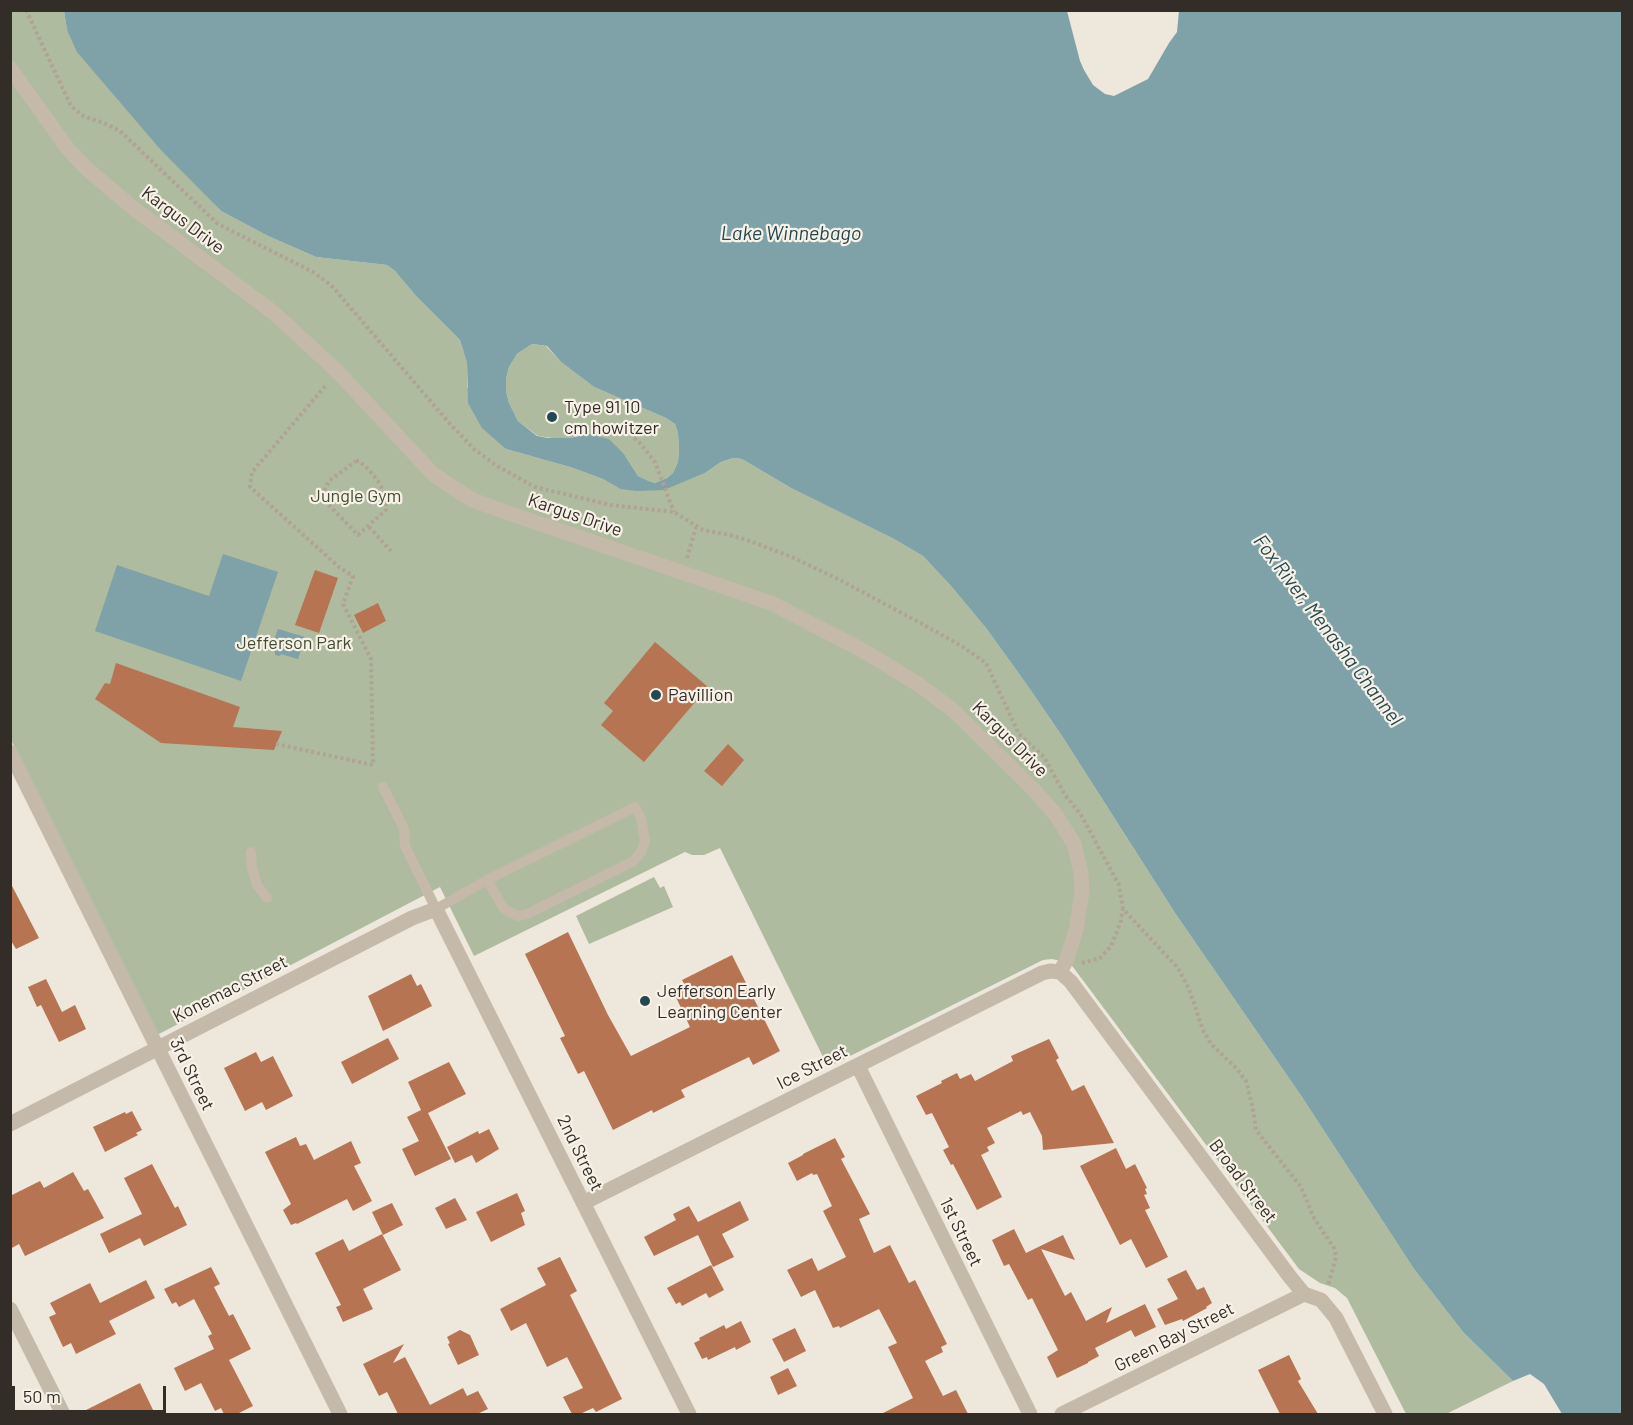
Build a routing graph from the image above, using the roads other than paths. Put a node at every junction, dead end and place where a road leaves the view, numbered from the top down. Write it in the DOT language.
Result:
graph roads {
  1 [pos="10,68"];
  2 [pos="10,752"];
  3 [pos="383,787"];
  4 [pos="251,852"];
  5 [pos="487,880"];
  6 [pos="267,898"];
  7 [pos="436,909"];
  8 [pos="1063,967"];
  9 [pos="158,1048"];
  10 [pos="858,1066"];
  11 [pos="10,1124"];
  12 [pos="583,1203"];
  13 [pos="1304,1294"];
  14 [pos="10,1308"];
  15 [pos="63,1414"];
  16 [pos="340,1414"];
  17 [pos="689,1414"];
  18 [pos="1030,1414"];
  19 [pos="1062,1414"];
  20 [pos="1384,1414"];
  1 -- 8 [label="street, Kargus Drive"];
  2 -- 9 [label="street, 3rd Street"];
  3 -- 7 [label="lane"];
  4 -- 6 [label="lane"];
  5 -- 5 [label="lane"];
  5 -- 7 [label="lane"];
  7 -- 9 [label="street, Konemac Street"];
  7 -- 12 [label="street, 2nd Street"];
  8 -- 10 [label="street, Ice Street"];
  8 -- 13 [label="street, Broad Street"];
  9 -- 11 [label="street, Konemac Street"];
  9 -- 16 [label="street, 3rd Street"];
  10 -- 12 [label="street, Ice Street"];
  10 -- 18 [label="street, 1st Street"];
  12 -- 17 [label="street, 2nd Street"];
  13 -- 19 [label="street, Green Bay Street"];
  13 -- 20 [label="street, Broad Street"];
  14 -- 15 [label="street"];
}
